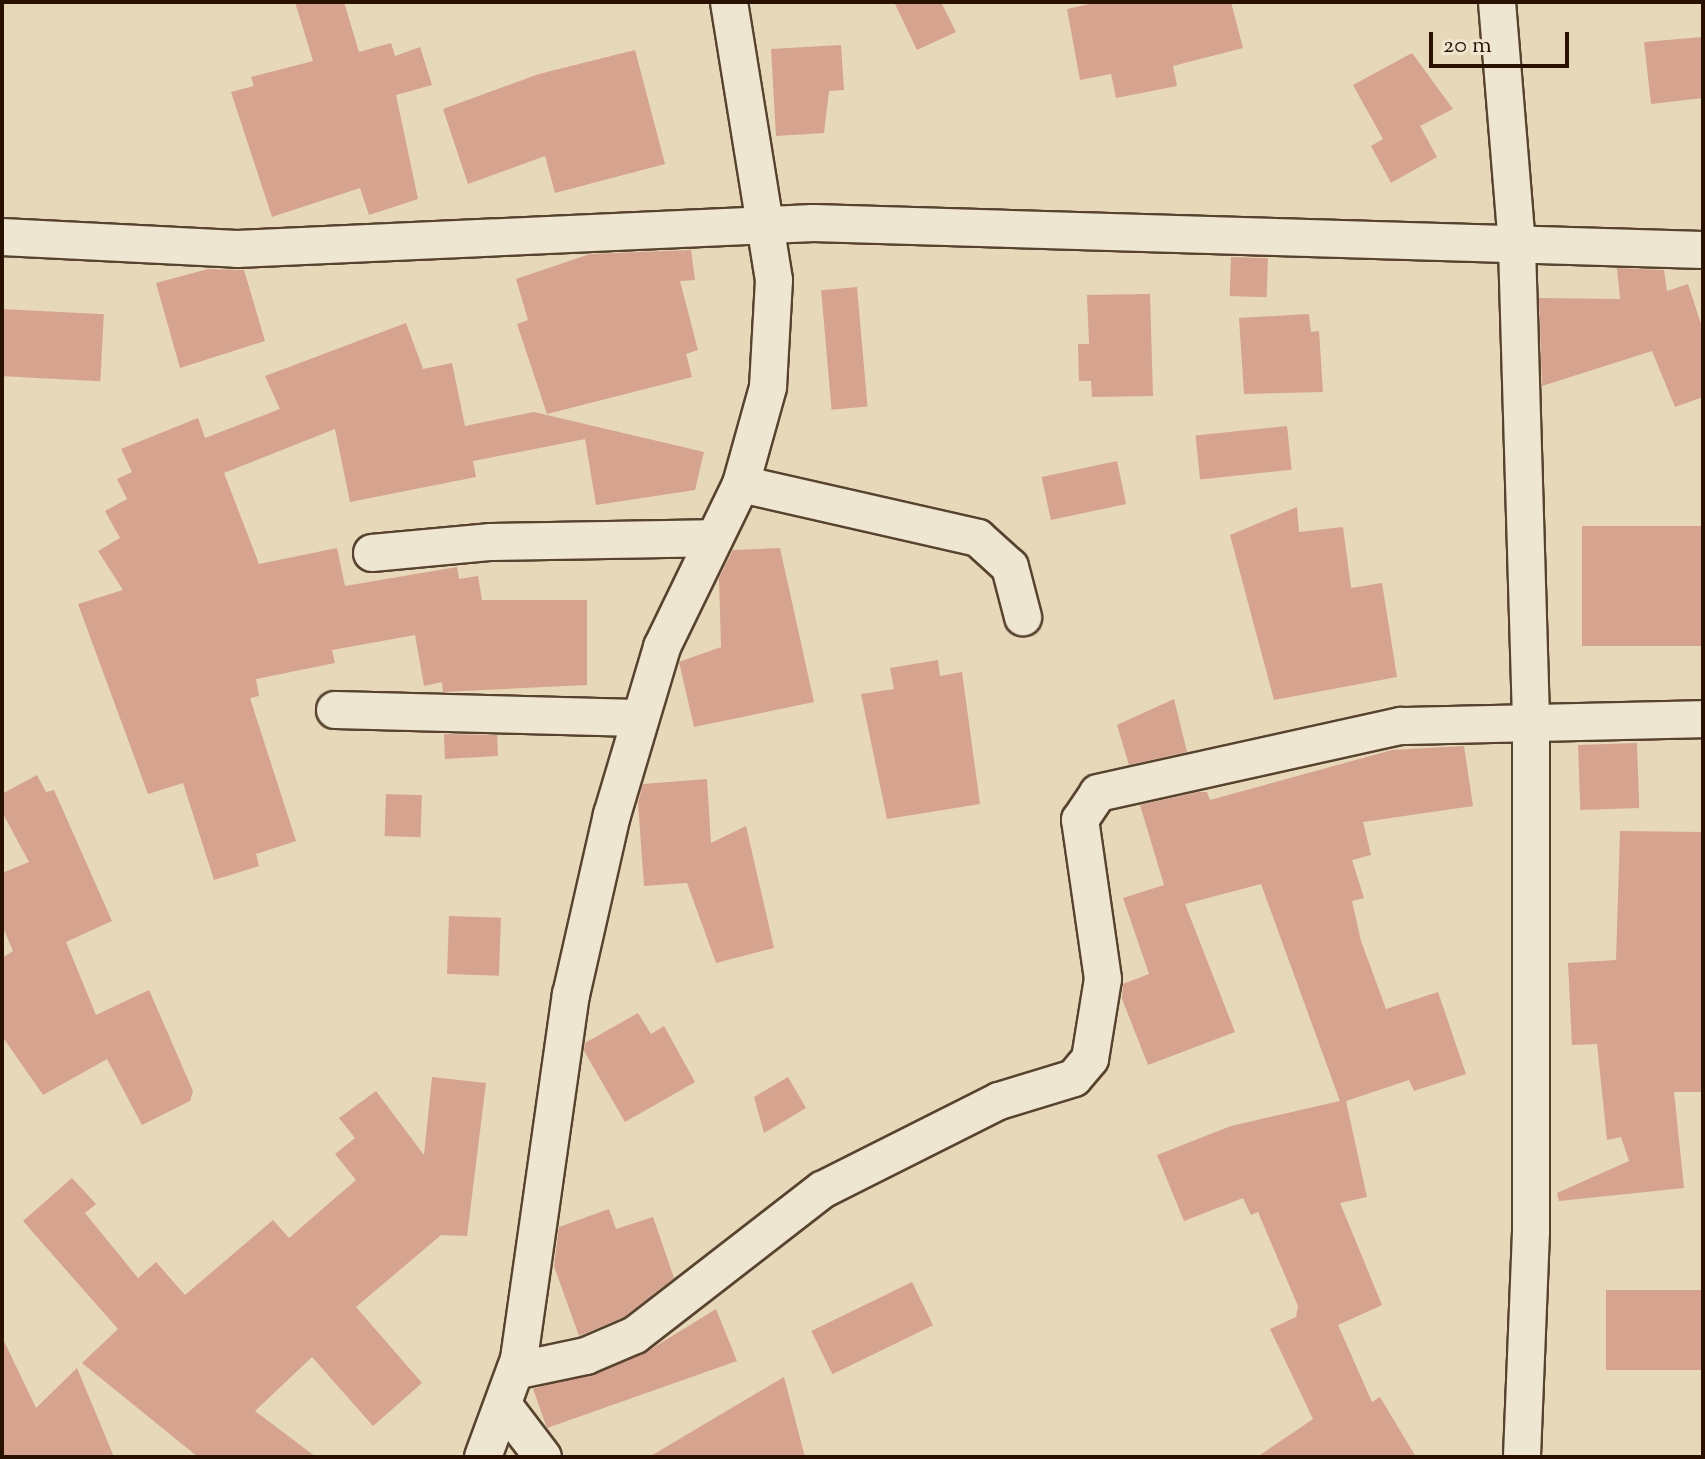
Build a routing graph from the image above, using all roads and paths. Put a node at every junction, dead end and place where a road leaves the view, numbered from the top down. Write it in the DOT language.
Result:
graph roads {
  1 [pos="729,2"];
  2 [pos="1497,2"];
  3 [pos="768,223"];
  4 [pos="2,237"];
  5 [pos="1517,247"];
  6 [pos="1703,250"];
  7 [pos="741,484"];
  8 [pos="710,538"];
  9 [pos="372,553"];
  10 [pos="1023,617"];
  11 [pos="335,710"];
  12 [pos="638,718"];
  13 [pos="1703,719"];
  14 [pos="1531,727"];
  15 [pos="515,1371"];
  16 [pos="504,1406"];
  17 [pos="483,1457"];
  18 [pos="543,1457"];
  19 [pos="1522,1457"];
  1 -- 3 [label="street"];
  2 -- 5 [label="street"];
  3 -- 4 [label="street"];
  3 -- 5 [label="street"];
  3 -- 7 [label="street"];
  5 -- 6 [label="street"];
  5 -- 14 [label="street"];
  7 -- 8 [label="street"];
  7 -- 10 [label="street"];
  8 -- 9 [label="street"];
  8 -- 12 [label="street"];
  11 -- 12 [label="street"];
  12 -- 15 [label="street"];
  13 -- 14 [label="street"];
  14 -- 15 [label="street"];
  14 -- 19 [label="street"];
  15 -- 16 [label="street"];
  16 -- 17 [label="street"];
  16 -- 18 [label="street"];
}
